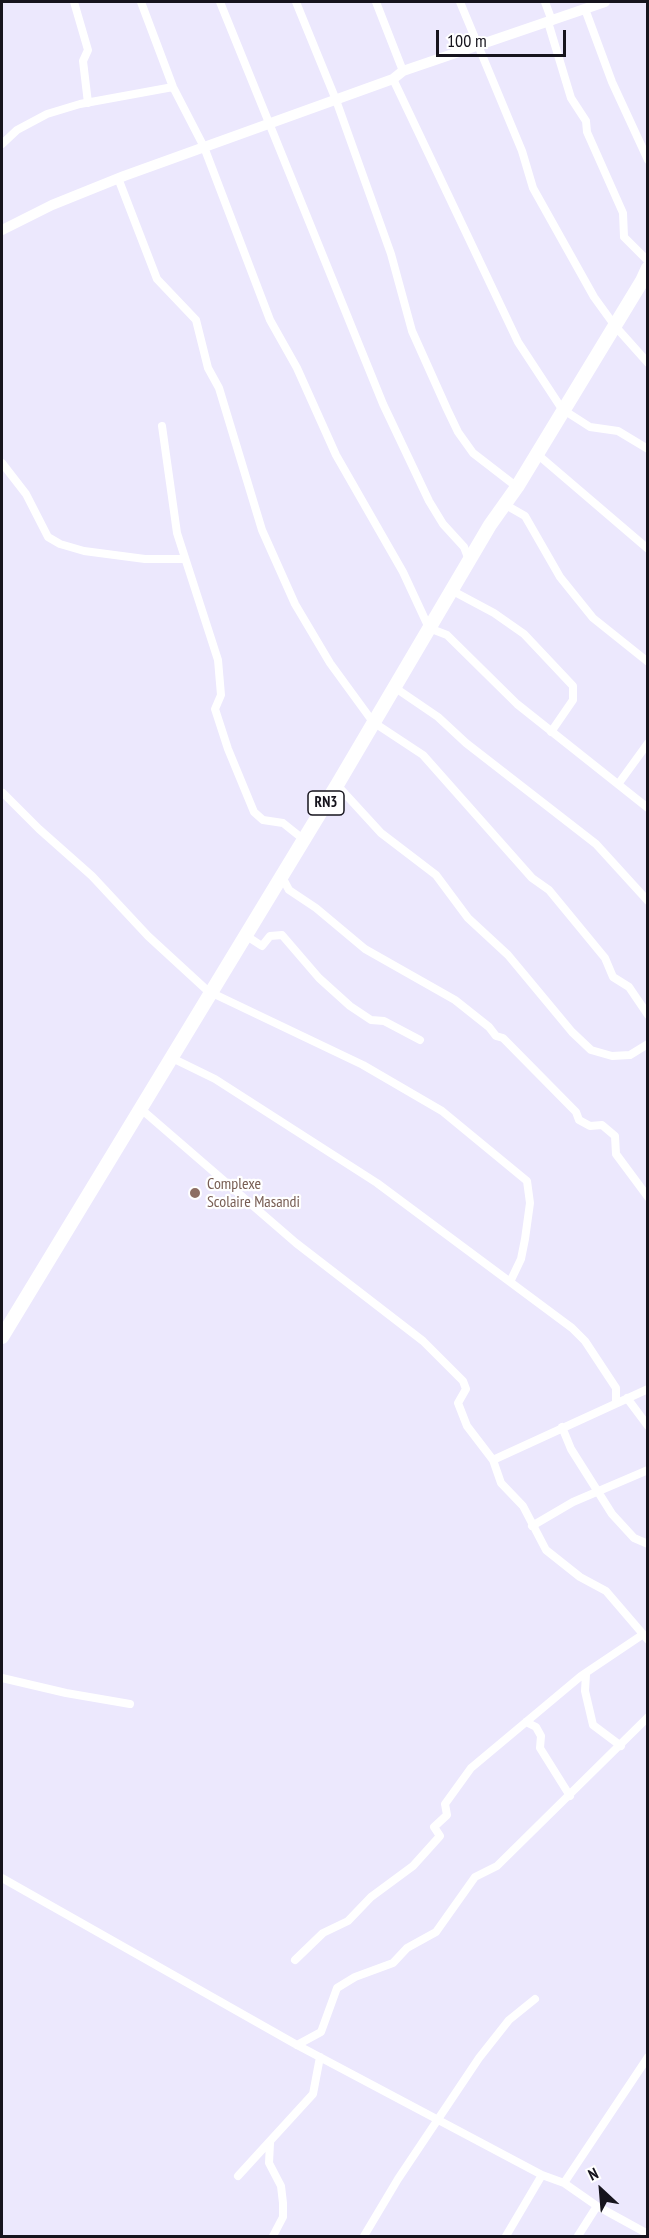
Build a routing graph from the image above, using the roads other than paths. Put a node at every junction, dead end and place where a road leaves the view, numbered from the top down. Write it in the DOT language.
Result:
graph roads {
  1 [pos="74,2"];
  2 [pos="141,2"];
  3 [pos="220,2"];
  4 [pos="296,2"];
  5 [pos="376,2"];
  6 [pos="460,2"];
  7 [pos="545,2"];
  8 [pos="605,2"];
  9 [pos="585,9"];
  10 [pos="550,21"];
  11 [pos="477,46"];
  12 [pos="403,71"];
  13 [pos="393,80"];
  14 [pos="173,87"];
  15 [pos="336,100"];
  16 [pos="88,103"];
  17 [pos="269,124"];
  18 [pos="2,144"];
  19 [pos="204,147"];
  20 [pos="648,160"];
  21 [pos="118,178"];
  22 [pos="2,230"];
  23 [pos="648,261"];
  24 [pos="646,277"];
  25 [pos="615,326"];
  26 [pos="648,363"];
  27 [pos="562,409"];
  28 [pos="162,426"];
  29 [pos="648,449"];
  30 [pos="537,454"];
  31 [pos="2,463"];
  32 [pos="517,487"];
  33 [pos="504,504"];
  34 [pos="648,549"];
  35 [pos="470,552"];
  36 [pos="185,559"];
  37 [pos="451,590"];
  38 [pos="421,612"];
  39 [pos="436,616"];
  40 [pos="429,628"];
  41 [pos="648,662"];
  42 [pos="394,687"];
  43 [pos="373,722"];
  44 [pos="551,732"];
  45 [pos="648,743"];
  46 [pos="619,783"];
  47 [pos="337,785"];
  48 [pos="3,793"];
  49 [pos="648,808"];
  50 [pos="303,839"];
  51 [pos="281,875"];
  52 [pos="289,890"];
  53 [pos="271,892"];
  54 [pos="646,896"];
  55 [pos="245,935"];
  56 [pos="210,993"];
  57 [pos="648,1015"];
  58 [pos="420,1040"];
  59 [pos="648,1044"];
  60 [pos="172,1058"];
  61 [pos="141,1109"];
  62 [pos="648,1197"];
  63 [pos="510,1282"];
  64 [pos="2,1337"];
  65 [pos="648,1389"];
  66 [pos="627,1398"];
  67 [pos="616,1403"];
  68 [pos="648,1426"];
  69 [pos="562,1427"];
  70 [pos="493,1460"];
  71 [pos="648,1470"];
  72 [pos="598,1493"];
  73 [pos="532,1526"];
  74 [pos="648,1544"];
  75 [pos="645,1637"];
  76 [pos="586,1674"];
  77 [pos="2,1678"];
  78 [pos="130,1704"];
  79 [pos="648,1717"];
  80 [pos="526,1722"];
  81 [pos="621,1746"];
  82 [pos="570,1796"];
  83 [pos="2,1878"];
  84 [pos="295,1960"];
  85 [pos="535,1999"];
  86 [pos="297,2045"];
  87 [pos="320,2057"];
  88 [pos="648,2057"];
  89 [pos="439,2120"];
  90 [pos="270,2142"];
  91 [pos="542,2175"];
  92 [pos="238,2176"];
  93 [pos="564,2183"];
  94 [pos="597,2206"];
  95 [pos="648,2234"];
  96 [pos="273,2236"];
  97 [pos="364,2236"];
  98 [pos="506,2236"];
  99 [pos="578,2236"];
  1 -- 16 [label="street"];
  2 -- 14 [label="street"];
  3 -- 17 [label="street"];
  4 -- 15 [label="street"];
  5 -- 12 [label="street"];
  6 -- 11 [label="street"];
  7 -- 10 [label="street"];
  8 -- 9 [label="street"];
  9 -- 10 [label="street"];
  9 -- 20 [label="street"];
  10 -- 11 [label="street"];
  10 -- 23 [label="street"];
  11 -- 12 [label="street"];
  11 -- 25 [label="street"];
  12 -- 13 [label="street"];
  13 -- 15 [label="street"];
  13 -- 27 [label="street"];
  14 -- 16 [label="street"];
  14 -- 19 [label="street"];
  15 -- 17 [label="street"];
  15 -- 32 [label="street"];
  16 -- 18 [label="street"];
  17 -- 19 [label="street"];
  17 -- 35 [label="street"];
  19 -- 21 [label="street"];
  19 -- 38 [label="street"];
  21 -- 22 [label="street"];
  21 -- 43 [label="street"];
  24 -- 25 [label="highway, RN3"];
  25 -- 26 [label="street"];
  25 -- 27 [label="highway, RN3"];
  27 -- 29 [label="street"];
  27 -- 30 [label="highway, RN3"];
  28 -- 36 [label="street"];
  30 -- 32 [label="highway, RN3"];
  30 -- 34 [label="street"];
  31 -- 36 [label="street"];
  32 -- 33 [label="highway, RN3"];
  33 -- 35 [label="highway, RN3"];
  33 -- 41 [label="street"];
  35 -- 37 [label="highway, RN3"];
  36 -- 50 [label="street"];
  37 -- 39 [label="highway, RN3"];
  37 -- 44 [label="street"];
  38 -- 39 [label="street"];
  38 -- 40 [label="street"];
  39 -- 40 [label="highway, RN3"];
  40 -- 42 [label="highway, RN3"];
  40 -- 44 [label="street"];
  42 -- 43 [label="highway, RN3"];
  42 -- 54 [label="street"];
  43 -- 47 [label="highway, RN3"];
  43 -- 57 [label="street"];
  44 -- 46 [label="street"];
  45 -- 46 [label="street"];
  46 -- 49 [label="street"];
  47 -- 50 [label="highway, RN3"];
  47 -- 59 [label="street"];
  48 -- 56 [label="street"];
  50 -- 51 [label="highway, RN3"];
  51 -- 52 [label="street"];
  51 -- 53 [label="highway, RN3"];
  52 -- 53 [label="street"];
  52 -- 62 [label="street"];
  53 -- 55 [label="highway, RN3"];
  55 -- 56 [label="highway, RN3"];
  55 -- 58 [label="street"];
  56 -- 60 [label="highway, RN3"];
  56 -- 63 [label="street"];
  60 -- 61 [label="highway, RN3"];
  60 -- 63 [label="street"];
  61 -- 64 [label="highway, RN3"];
  61 -- 70 [label="street"];
  63 -- 67 [label="street"];
  65 -- 66 [label="street"];
  66 -- 67 [label="street"];
  66 -- 68 [label="street"];
  67 -- 69 [label="street"];
  69 -- 70 [label="street"];
  69 -- 72 [label="street"];
  70 -- 73 [label="street"];
  71 -- 72 [label="street"];
  72 -- 73 [label="street"];
  72 -- 74 [label="street"];
  73 -- 75 [label="street"];
  75 -- 76 [label="street"];
  76 -- 80 [label="street"];
  76 -- 81 [label="street"];
  77 -- 78 [label="street"];
  79 -- 81 [label="street"];
  80 -- 82 [label="street"];
  80 -- 84 [label="street"];
  81 -- 82 [label="street"];
  82 -- 86 [label="street"];
  83 -- 86 [label="street"];
  85 -- 89 [label="street"];
  86 -- 87 [label="street"];
  87 -- 89 [label="street"];
  87 -- 90 [label="street"];
  88 -- 93 [label="street"];
  89 -- 91 [label="street"];
  89 -- 97 [label="street"];
  90 -- 92 [label="street"];
  90 -- 96 [label="street"];
  91 -- 93 [label="street"];
  91 -- 98 [label="street"];
  93 -- 94 [label="street"];
  94 -- 95 [label="street"];
  94 -- 99 [label="street"];
}
